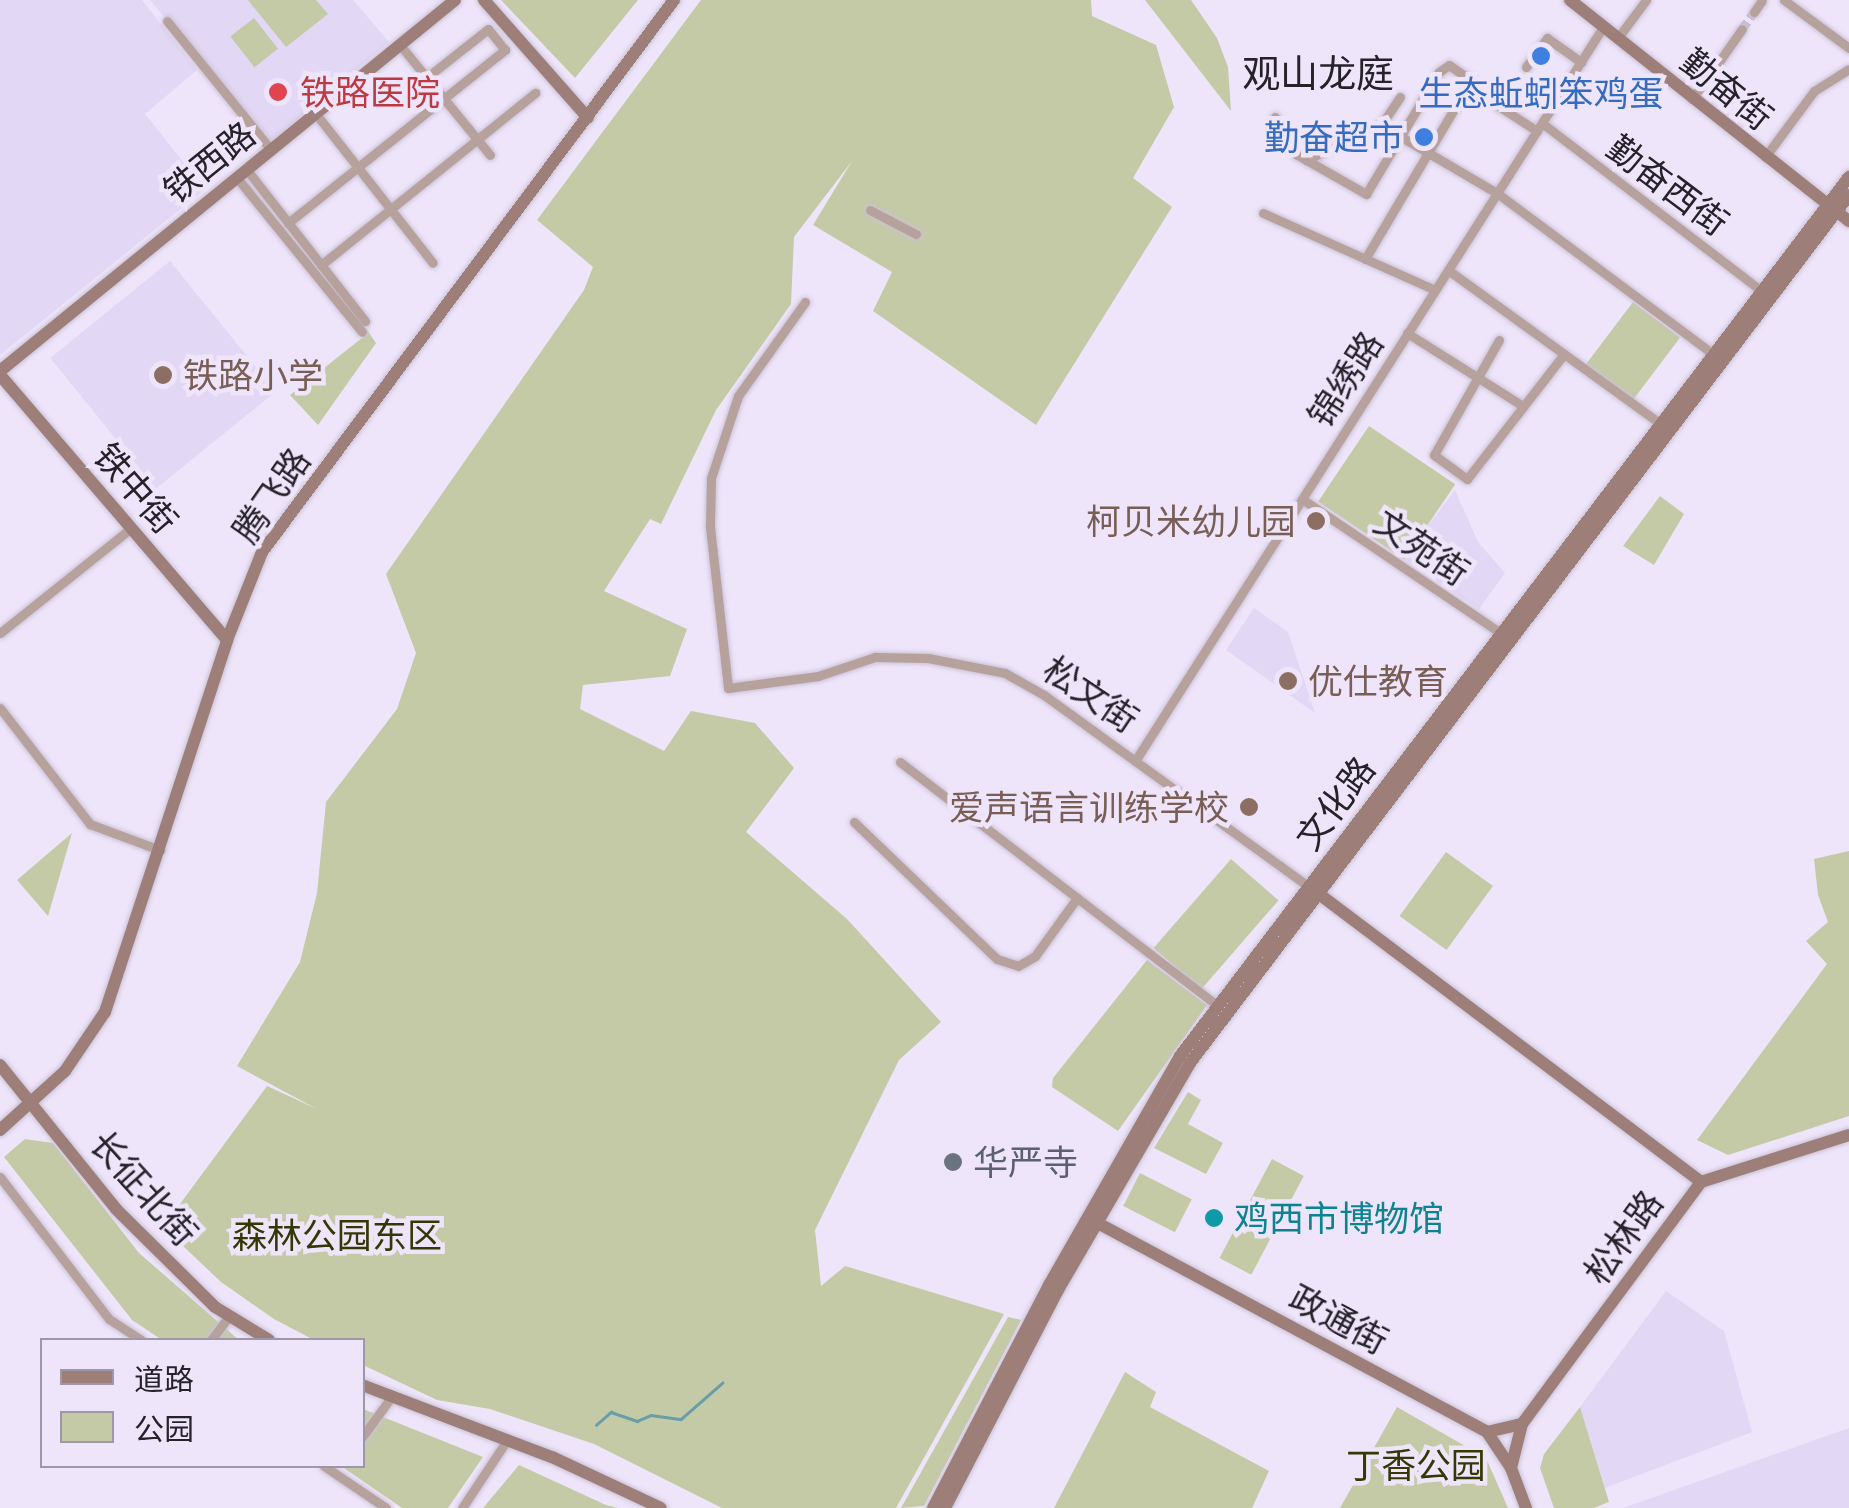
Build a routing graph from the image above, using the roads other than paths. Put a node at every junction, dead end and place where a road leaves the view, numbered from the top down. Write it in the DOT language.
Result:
graph roads {
  1 [pos="455,0"];
  2 [pos="484,0"];
  3 [pos="674,0"];
  4 [pos="1570,0"];
  5 [pos="1646,0"];
  6 [pos="1762,0"];
  7 [pos="1784,0"];
  8 [pos="1754,12"];
  9 [pos="167,21"];
  10 [pos="1603,27"];
  11 [pos="1742,29"];
  12 [pos="1617,38"];
  13 [pos="400,45"];
  14 [pos="1849,48"];
  15 [pos="1581,62"];
  16 [pos="1716,66"];
  17 [pos="1526,67"];
  18 [pos="1849,70"];
  19 [pos="426,78"];
  20 [pos="1704,83"];
  21 [pos="1476,87"];
  22 [pos="535,93"];
  23 [pos="1400,97"];
  24 [pos="444,99"];
  25 [pos="1692,99"];
  26 [pos="316,114"];
  27 [pos="1275,117"];
  28 [pos="588,118"];
  29 [pos="1381,125"];
  30 [pos="1539,127"];
  31 [pos="1400,138"];
  32 [pos="477,140"];
  33 [pos="271,150"];
  34 [pos="490,156"];
  35 [pos="1765,158"];
  36 [pos="1306,160"];
  37 [pos="358,167"];
  38 [pos="242,174"];
  39 [pos="1849,177"];
  40 [pos="1497,193"];
  41 [pos="1849,195"];
  42 [pos="1832,208"];
  43 [pos="392,210"];
  44 [pos="870,210"];
  45 [pos="1262,212"];
  46 [pos="288,222"];
  47 [pos="1849,222"];
  48 [pos="916,234"];
  49 [pos="1366,259"];
  50 [pos="433,263"];
  51 [pos="322,265"];
  52 [pos="1448,270"];
  53 [pos="1435,290"];
  54 [pos="1762,291"];
  55 [pos="805,302"];
  56 [pos="1407,333"];
  57 [pos="1499,340"];
  58 [pos="1564,354"];
  59 [pos="1714,354"];
  60 [pos="0,373"];
  61 [pos="1478,378"];
  62 [pos="1523,406"];
  63 [pos="1661,424"];
  64 [pos="1302,499"];
  65 [pos="131,528"];
  66 [pos="0,633"];
  67 [pos="1506,637"];
  68 [pos="227,640"];
  69 [pos="0,708"];
  70 [pos="1135,761"];
  71 [pos="900,762"];
  72 [pos="854,822"];
  73 [pos="160,850"];
  74 [pos="1314,890"];
  75 [pos="1077,898"];
  76 [pos="1223,1010"];
  77 [pos="0,1065"];
  78 [pos="30,1102"];
  79 [pos="0,1130"];
  80 [pos="1849,1135"];
  81 [pos="0,1176"];
  82 [pos="1701,1182"];
  83 [pos="1092,1220"];
  84 [pos="229,1316"];
  85 [pos="138,1338"];
  86 [pos="212,1338"];
  87 [pos="266,1338"];
  88 [pos="365,1386"];
  89 [pos="392,1396"];
  90 [pos="1522,1424"];
  91 [pos="1488,1432"];
  92 [pos="365,1433"];
  93 [pos="507,1440"];
  94 [pos="1511,1468"];
  95 [pos="339,1470"];
  96 [pos="386,1508"];
  97 [pos="462,1508"];
  98 [pos="662,1508"];
  99 [pos="933,1508"];
  100 [pos="945,1508"];
  101 [pos="1526,1508"];
  1 -- 13 [label="street, 铁西路"];
  2 -- 28 [label="street"];
  3 -- 28 [label="street, 腾飞路"];
  4 -- 10 [label="street, 勤奋街"];
  5 -- 12 [label="street"];
  6 -- 8 [label="street"];
  7 -- 14 [label="street"];
  9 -- 33 [label="street"];
  10 -- 12 [label="street, 勤奋街"];
  10 -- 15 [label="street, 锦绣路"];
  11 -- 16 [label="street"];
  12 -- 25 [label="street, 勤奋街"];
  13 -- 19 [label="street"];
  13 -- 26 [label="street, 铁西路"];
  15 -- 17 [label="street"];
  15 -- 30 [label="street, 锦绣路"];
  18 -- 35 [label="street"];
  19 -- 24 [label="street"];
  19 -- 24 [label="street"];
  20 -- 25 [label="street"];
  21 -- 30 [label="street, 勤奋西街"];
  21 -- 31 [label="street, 勤奋西街"];
  21 -- 49 [label="street"];
  22 -- 32 [label="street"];
  23 -- 29 [label="street"];
  24 -- 32 [label="street"];
  24 -- 37 [label="street"];
  25 -- 35 [label="street, 勤奋街"];
  26 -- 33 [label="street, 铁西路"];
  26 -- 37 [label="street"];
  27 -- 36 [label="street"];
  28 -- 68 [label="street, 腾飞路"];
  29 -- 31 [label="street"];
  29 -- 36 [label="street"];
  30 -- 40 [label="street, 锦绣路"];
  30 -- 54 [label="street, 勤奋西街"];
  31 -- 36 [label="street"];
  31 -- 40 [label="street"];
  32 -- 34 [label="street"];
  32 -- 43 [label="street"];
  33 -- 38 [label="street, 铁西路"];
  35 -- 42 [label="street, 勤奋街"];
  37 -- 43 [label="street"];
  37 -- 46 [label="street"];
  38 -- 46 [label="street"];
  38 -- 51 [label="street"];
  38 -- 60 [label="street, 铁西路"];
  39 -- 42 [label="street, 文化路"];
  40 -- 52 [label="street, 锦绣路"];
  40 -- 59 [label="street"];
  41 -- 42 [label="street, 文化路"];
  42 -- 47 [label="street, 勤奋街"];
  42 -- 54 [label="street, 文化路"];
  42 -- 67 [label="street, 文化路"];
  43 -- 50 [label="street"];
  43 -- 51 [label="street"];
  44 -- 48 [label="street"];
  45 -- 49 [label="street"];
  46 -- 51 [label="street"];
  49 -- 53 [label="street"];
  52 -- 53 [label="street, 锦绣路"];
  52 -- 58 [label="street"];
  53 -- 56 [label="street, 锦绣路"];
  54 -- 59 [label="street, 文化路"];
  55 -- 70 [label="street, 松文街"];
  56 -- 61 [label="street"];
  56 -- 64 [label="street, 锦绣路"];
  57 -- 61 [label="street"];
  58 -- 62 [label="street"];
  58 -- 63 [label="street"];
  59 -- 63 [label="street, 文化路"];
  60 -- 65 [label="street, 铁中街"];
  61 -- 62 [label="street"];
  61 -- 62 [label="street"];
  63 -- 67 [label="street, 文化路"];
  64 -- 67 [label="street, 文苑街"];
  64 -- 70 [label="street, 锦绣路"];
  65 -- 66 [label="street"];
  65 -- 68 [label="street, 铁中街"];
  67 -- 74 [label="street, 文化路"];
  68 -- 73 [label="street, 腾飞路"];
  69 -- 73 [label="street"];
  70 -- 74 [label="street, 松文街"];
  71 -- 75 [label="street"];
  72 -- 75 [label="street"];
  73 -- 78 [label="street, 腾飞路"];
  74 -- 76 [label="street, 文化路"];
  74 -- 82 [label="street, 松文街"];
  75 -- 76 [label="street"];
  76 -- 83 [label="street, 文化路"];
  77 -- 78 [label="street, 长征北街"];
  78 -- 79 [label="street, 腾飞路"];
  78 -- 84 [label="street, 长征北街"];
  80 -- 82 [label="street, 松林路"];
  81 -- 85 [label="street"];
  82 -- 90 [label="street, 松林路"];
  83 -- 91 [label="street, 政通街"];
  83 -- 99 [label="street, 文化路"];
  83 -- 100 [label="street, 文化路"];
  84 -- 86 [label="street"];
  84 -- 87 [label="street, 长征北街"];
  88 -- 89 [label="street"];
  89 -- 92 [label="street"];
  89 -- 93 [label="street"];
  90 -- 91 [label="street"];
  90 -- 94 [label="street"];
  91 -- 94 [label="street, 政通街"];
  93 -- 97 [label="street"];
  93 -- 98 [label="street"];
  94 -- 101 [label="street, 政通街"];
  95 -- 96 [label="street"];
}
